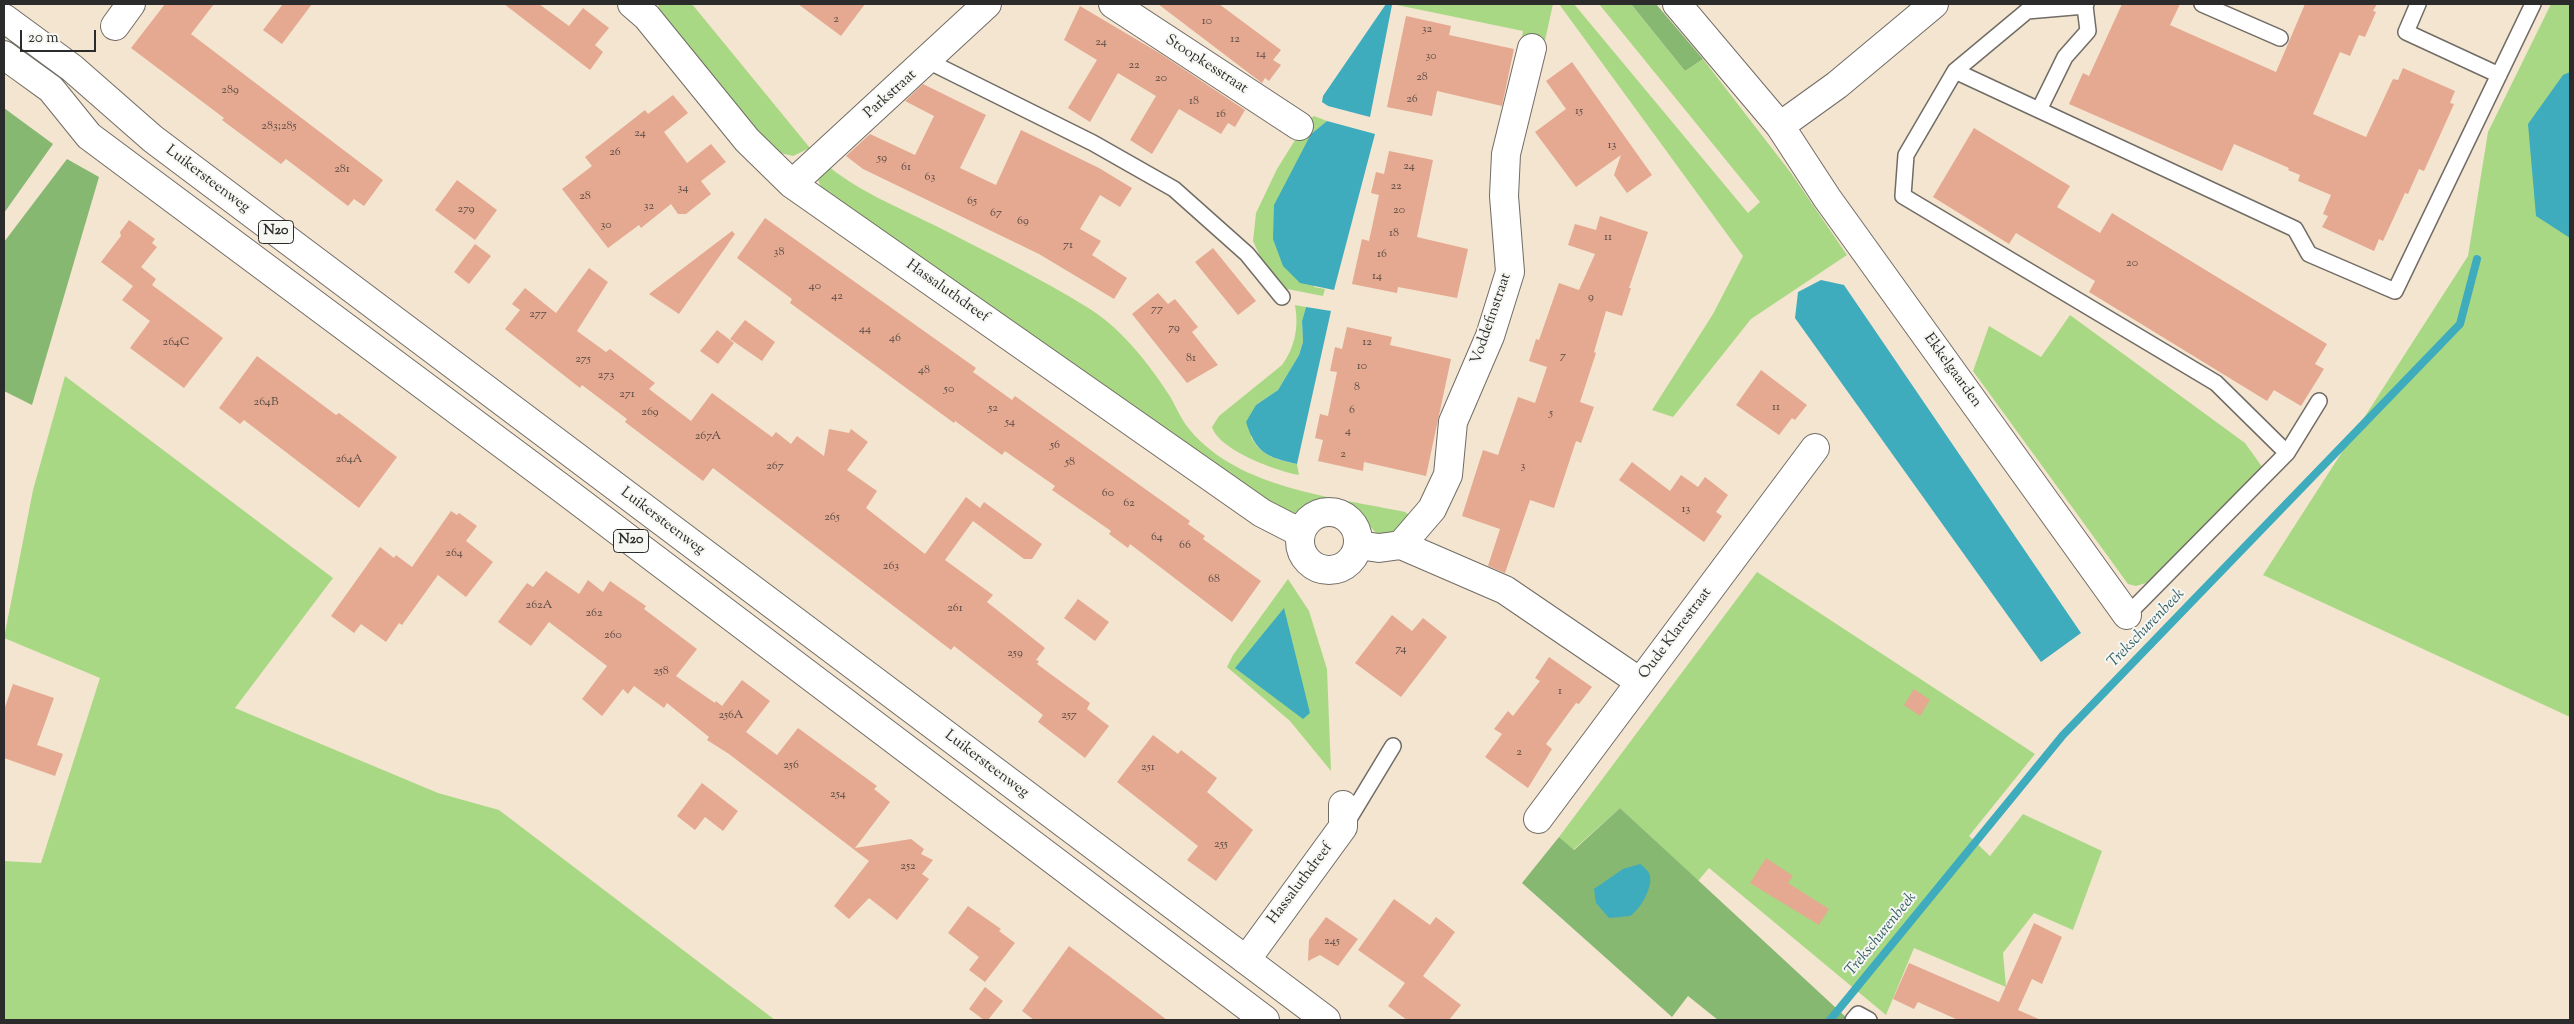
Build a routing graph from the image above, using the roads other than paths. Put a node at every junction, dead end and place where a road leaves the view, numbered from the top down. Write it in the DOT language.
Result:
graph roads {
  1 [pos="131,4"];
  2 [pos="987,4"];
  3 [pos="1113,4"];
  4 [pos="1677,4"];
  5 [pos="1934,4"];
  6 [pos="2202,4"];
  7 [pos="2418,4"];
  8 [pos="2534,4"];
  9 [pos="2086,5"];
  10 [pos="644,8"];
  11 [pos="4,18"];
  12 [pos="115,26"];
  13 [pos="2280,38"];
  14 [pos="1532,48"];
  15 [pos="4,55"];
  16 [pos="928,61"];
  17 [pos="1955,72"];
  18 [pos="2499,75"];
  19 [pos="2039,110"];
  20 [pos="1299,126"];
  21 [pos="1780,126"];
  22 [pos="792,184"];
  23 [pos="1282,297"];
  24 [pos="2319,401"];
  25 [pos="1815,448"];
  26 [pos="2287,453"];
  27 [pos="1301,533"];
  28 [pos="1358,545"];
  29 [pos="1401,545"];
  30 [pos="2127,615"];
  31 [pos="1640,682"];
  32 [pos="1393,746"];
  33 [pos="1344,816"];
  34 [pos="1538,819"];
  35 [pos="1246,960"];
  36 [pos="1265,1020"];
  37 [pos="1326,1020"];
  38 [pos="1853,1020"];
  39 [pos="1869,1020"];
  1 -- 12 [label="street"];
  2 -- 16 [label="street, Parkstraat"];
  3 -- 20 [label="street, Stoopkesstraat"];
  4 -- 21 [label="street, Ekkelgaarden"];
  5 -- 21 [label="street"];
  6 -- 13 [label="lane"];
  7 -- 18 [label="lane"];
  8 -- 18 [label="lane"];
  9 -- 17 [label="lane"];
  9 -- 19 [label="lane"];
  10 -- 22 [label="street, Hassaluthdreef"];
  11 -- 35 [label="street, Luikersteenweg / N20"];
  14 -- 29 [label="street, Voddefinstraat"];
  15 -- 36 [label="street, N20"];
  16 -- 22 [label="street, Parkstraat"];
  16 -- 23 [label="lane"];
  17 -- 19 [label="lane"];
  17 -- 26 [label="lane"];
  18 -- 19 [label="lane"];
  21 -- 30 [label="street, Ekkelgaarden"];
  22 -- 27 [label="street, Hassaluthdreef"];
  24 -- 26 [label="lane"];
  25 -- 31 [label="street, Oude Klarestraat"];
  26 -- 30 [label="lane"];
  27 -- 28 [label="street"];
  27 -- 28 [label="street"];
  28 -- 29 [label="street"];
  29 -- 31 [label="street"];
  31 -- 34 [label="street, Oude Klarestraat"];
  32 -- 33 [label="lane"];
  33 -- 35 [label="street, Hassaluthdreef"];
  35 -- 37 [label="street, Luikersteenweg / N20"];
  38 -- 39 [label="lane"];
}
